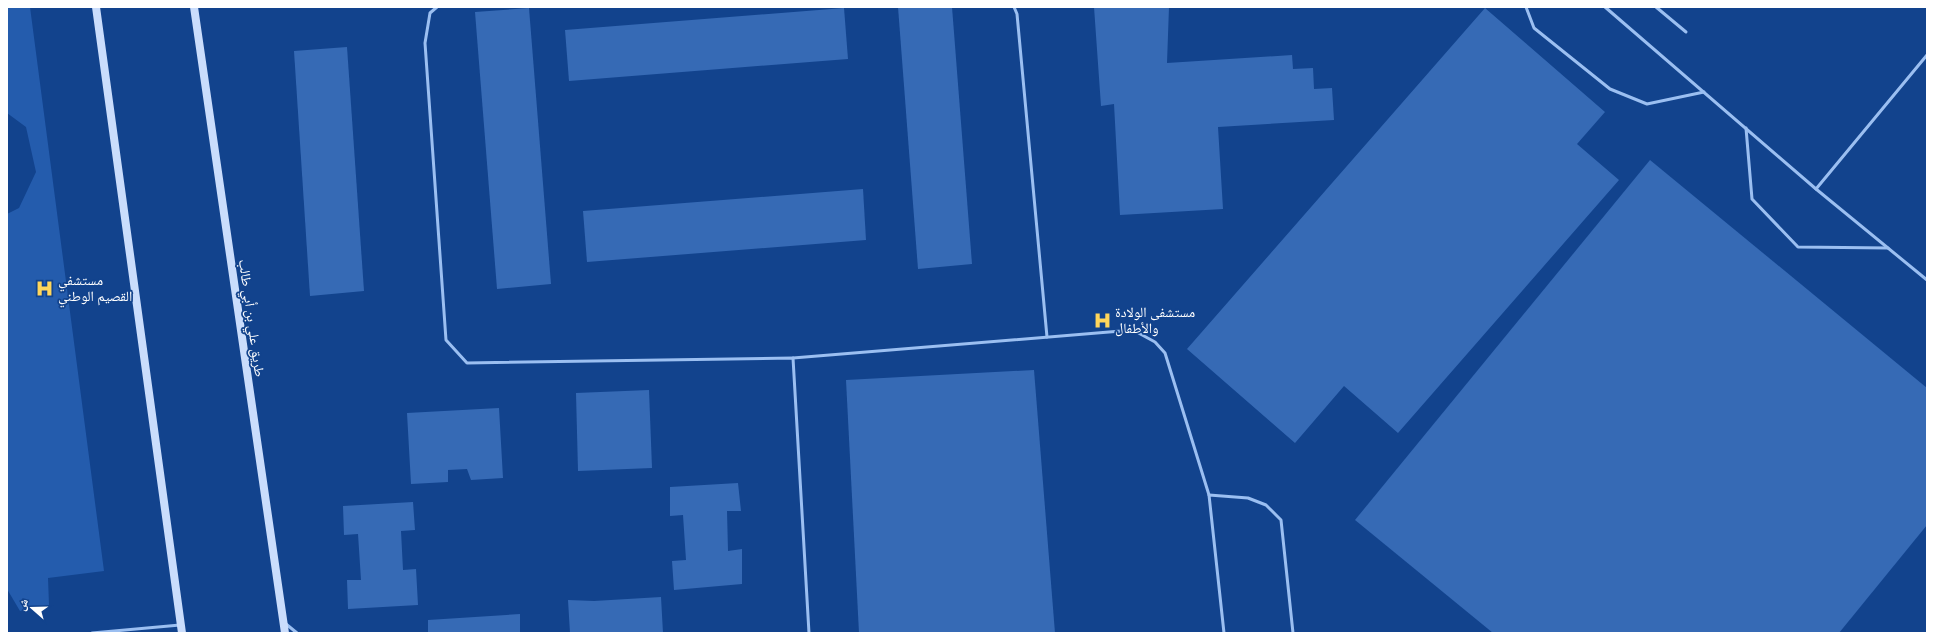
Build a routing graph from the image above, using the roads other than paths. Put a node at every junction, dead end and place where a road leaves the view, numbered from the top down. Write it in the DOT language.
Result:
graph roads {
  1 [pos="96,7"];
  2 [pos="194,7"];
  3 [pos="437,7"];
  4 [pos="1014,7"];
  5 [pos="1526,7"];
  6 [pos="1606,7"];
  7 [pos="1656,7"];
  8 [pos="1686,32"];
  9 [pos="1927,55"];
  10 [pos="1704,92"];
  11 [pos="1746,128"];
  12 [pos="1816,188"];
  13 [pos="1889,248"];
  14 [pos="1927,280"];
  15 [pos="1047,337"];
  16 [pos="793,358"];
  17 [pos="1208,496"];
  18 [pos="284,622"];
  19 [pos="181,629"];
  20 [pos="92,633"];
  21 [pos="285,633"];
  22 [pos="297,633"];
  23 [pos="809,633"];
  24 [pos="1224,633"];
  25 [pos="1293,633"];
  1 -- 19 [label="main road"];
  2 -- 18 [label="main road, طريق علي بن أبي طالب"];
  3 -- 16 [label="lane"];
  4 -- 15 [label="lane"];
  5 -- 10 [label="lane"];
  6 -- 10 [label="lane"];
  7 -- 8 [label="lane"];
  9 -- 12 [label="lane"];
  10 -- 11 [label="lane"];
  11 -- 12 [label="lane"];
  11 -- 13 [label="lane"];
  12 -- 13 [label="lane"];
  13 -- 14 [label="lane"];
  15 -- 16 [label="lane"];
  15 -- 17 [label="lane"];
  16 -- 23 [label="lane"];
  17 -- 24 [label="lane"];
  17 -- 25 [label="lane"];
  18 -- 21 [label="main road, طريق علي بن أبي طالب"];
  18 -- 22 [label="lane"];
  19 -- 20 [label="lane"];
}
